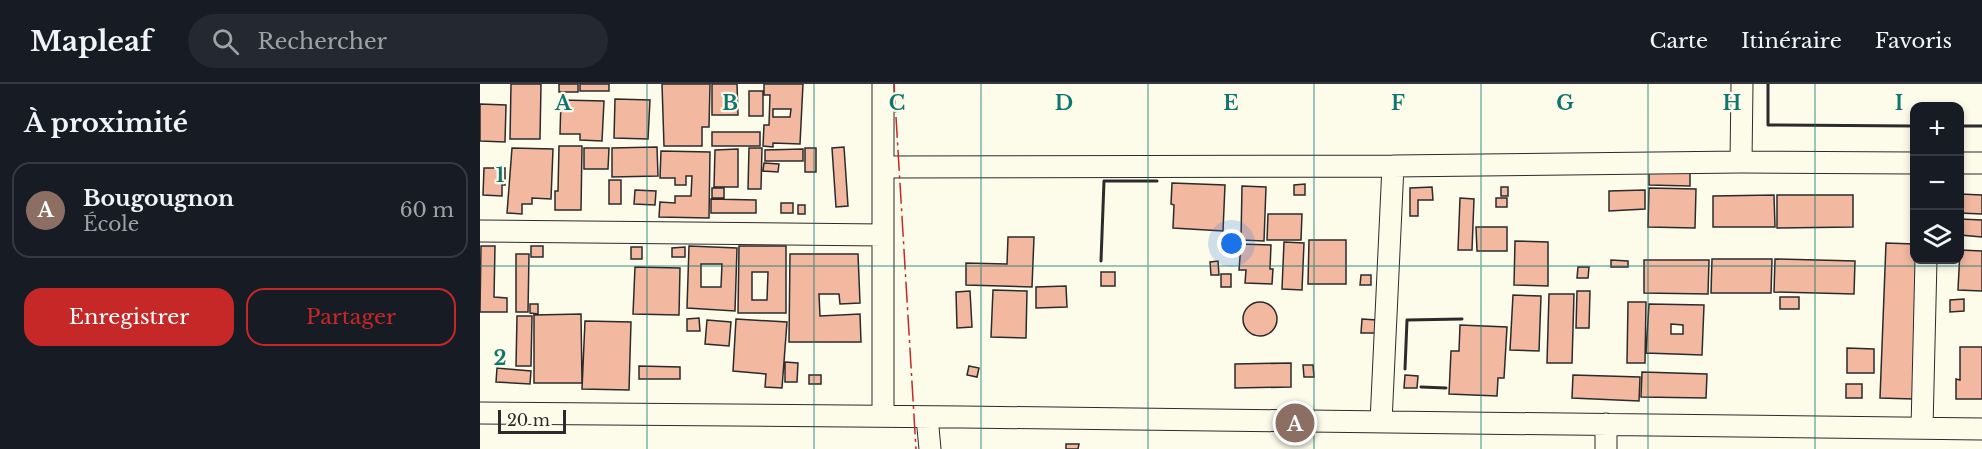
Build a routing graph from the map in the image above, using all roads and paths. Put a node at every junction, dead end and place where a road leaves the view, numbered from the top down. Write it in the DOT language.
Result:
graph roads {
  1 [pos="883,84"];
  2 [pos="1742,84"];
  3 [pos="1741,162"];
  4 [pos="1910,163"];
  5 [pos="1964,163"];
  6 [pos="1982,163"];
  7 [pos="1393,166"];
  8 [pos="883,167"];
  9 [pos="480,231"];
  10 [pos="883,236"];
  11 [pos="1926,264"];
  12 [pos="480,413"];
  13 [pos="883,416"];
  14 [pos="927,417"];
  15 [pos="1381,422"];
  16 [pos="1606,424"];
  17 [pos="1922,429"];
  18 [pos="1982,429"];
  19 [pos="930,449"];
  20 [pos="1606,449"];
  1 -- 8 [label="street"];
  2 -- 3 [label="street"];
  3 -- 4 [label="street"];
  3 -- 7 [label="street"];
  5 -- 6 [label="street"];
  7 -- 8 [label="street"];
  7 -- 15 [label="street"];
  8 -- 10 [label="street"];
  9 -- 10 [label="street"];
  10 -- 13 [label="street"];
  11 -- 17 [label="street"];
  12 -- 13 [label="street"];
  13 -- 14 [label="street"];
  14 -- 15 [label="street"];
  14 -- 19 [label="street"];
  15 -- 16 [label="street"];
  16 -- 17 [label="street"];
  16 -- 20 [label="street"];
  17 -- 18 [label="street"];
}
